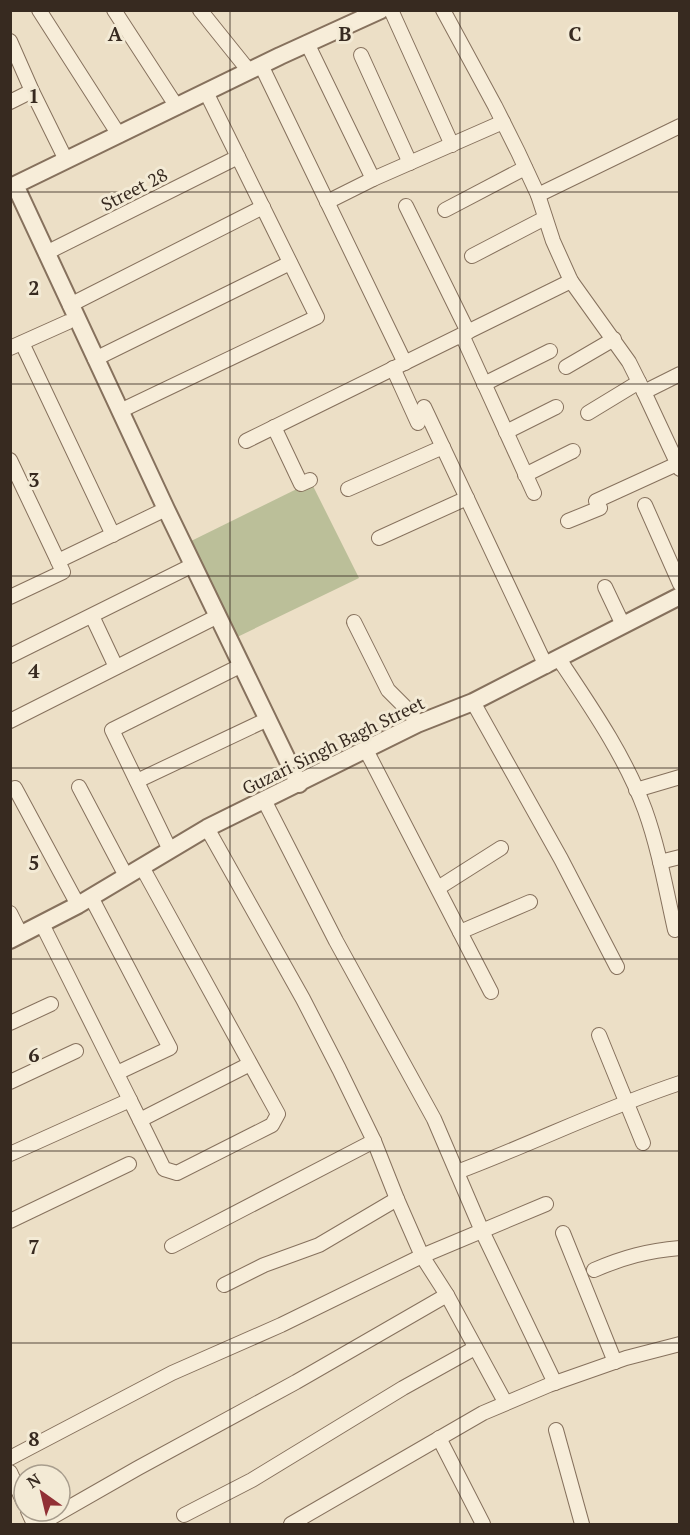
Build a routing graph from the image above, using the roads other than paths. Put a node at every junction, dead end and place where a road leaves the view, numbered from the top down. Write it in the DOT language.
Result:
graph roads {
  1 [pos="39,10"];
  2 [pos="114,10"];
  3 [pos="200,10"];
  4 [pos="381,10"];
  5 [pos="391,10"];
  6 [pos="442,10"];
  7 [pos="10,42"];
  8 [pos="307,44"];
  9 [pos="361,55"];
  10 [pos="255,68"];
  11 [pos="32,91"];
  12 [pos="206,92"];
  13 [pos="10,102"];
  14 [pos="177,107"];
  15 [pos="503,123"];
  16 [pos="680,126"];
  17 [pos="119,135"];
  18 [pos="452,145"];
  19 [pos="238,157"];
  20 [pos="66,160"];
  21 [pos="410,163"];
  22 [pos="525,168"];
  23 [pos="373,179"];
  24 [pos="13,186"];
  25 [pos="538,195"];
  26 [pos="327,202"];
  27 [pos="406,206"];
  28 [pos="263,207"];
  29 [pos="445,210"];
  30 [pos="545,218"];
  31 [pos="46,253"];
  32 [pos="472,256"];
  33 [pos="290,263"];
  34 [pos="571,281"];
  35 [pos="70,305"];
  36 [pos="68,322"];
  37 [pos="465,333"];
  38 [pos="614,339"];
  39 [pos="16,345"];
  40 [pos="550,351"];
  41 [pos="95,359"];
  42 [pos="399,366"];
  43 [pos="567,367"];
  44 [pos="680,374"];
  45 [pos="484,384"];
  46 [pos="642,387"];
  47 [pos="424,407"];
  48 [pos="556,407"];
  49 [pos="120,411"];
  50 [pos="588,413"];
  51 [pos="418,423"];
  52 [pos="274,427"];
  53 [pos="506,432"];
  54 [pos="246,441"];
  55 [pos="443,447"];
  56 [pos="573,451"];
  57 [pos="10,460"];
  58 [pos="678,467"];
  59 [pos="525,475"];
  60 [pos="310,480"];
  61 [pos="348,489"];
  62 [pos="534,494"];
  63 [pos="467,498"];
  64 [pos="645,506"];
  65 [pos="166,509"];
  66 [pos="568,521"];
  67 [pos="113,535"];
  68 [pos="379,538"];
  69 [pos="58,561"];
  70 [pos="193,565"];
  71 [pos="680,584"];
  72 [pos="605,587"];
  73 [pos="10,597"];
  74 [pos="680,597"];
  75 [pos="92,615"];
  76 [pos="218,616"];
  77 [pos="354,622"];
  78 [pos="623,625"];
  79 [pos="10,656"];
  80 [pos="552,662"];
  81 [pos="242,665"];
  82 [pos="116,667"];
  83 [pos="473,702"];
  84 [pos="268,719"];
  85 [pos="10,721"];
  86 [pos="417,724"];
  87 [pos="366,750"];
  88 [pos="680,777"];
  89 [pos="137,781"];
  90 [pos="299,784"];
  91 [pos="79,787"];
  92 [pos="15,788"];
  93 [pos="636,790"];
  94 [pos="264,800"];
  95 [pos="207,828"];
  96 [pos="501,848"];
  97 [pos="170,850"];
  98 [pos="680,857"];
  99 [pos="660,862"];
  100 [pos="142,867"];
  101 [pos="126,876"];
  102 [pos="438,888"];
  103 [pos="84,901"];
  104 [pos="530,902"];
  105 [pos="10,913"];
  106 [pos="42,924"];
  107 [pos="675,930"];
  108 [pos="460,932"];
  109 [pos="16,937"];
  110 [pos="617,967"];
  111 [pos="492,992"];
  112 [pos="51,1004"];
  113 [pos="10,1023"];
  114 [pos="599,1035"];
  115 [pos="76,1051"];
  116 [pos="250,1064"];
  117 [pos="117,1073"];
  118 [pos="10,1082"];
  119 [pos="680,1083"];
  120 [pos="130,1100"];
  121 [pos="626,1102"];
  122 [pos="140,1120"];
  123 [pos="374,1141"];
  124 [pos="642,1143"];
  125 [pos="10,1154"];
  126 [pos="129,1164"];
  127 [pos="457,1172"];
  128 [pos="397,1199"];
  129 [pos="546,1204"];
  130 [pos="10,1221"];
  131 [pos="482,1231"];
  132 [pos="562,1233"];
  133 [pos="172,1246"];
  134 [pos="680,1248"];
  135 [pos="422,1256"];
  136 [pos="594,1269"];
  137 [pos="224,1285"];
  138 [pos="447,1295"];
  139 [pos="680,1344"];
  140 [pos="475,1348"];
  141 [pos="615,1362"];
  142 [pos="555,1383"];
  143 [pos="506,1402"];
  144 [pos="556,1430"];
  145 [pos="439,1438"];
  146 [pos="10,1458"];
  147 [pos="184,1515"];
  148 [pos="40,1524"];
  149 [pos="291,1524"];
  150 [pos="483,1524"];
  151 [pos="582,1524"];
  1 -- 17 [label="street"];
  2 -- 14 [label="street"];
  3 -- 10 [label="street"];
  4 -- 8 [label="street"];
  5 -- 18 [label="street"];
  6 -- 15 [label="street"];
  7 -- 11 [label="street"];
  8 -- 10 [label="street"];
  8 -- 23 [label="street"];
  9 -- 21 [label="street"];
  10 -- 12 [label="street"];
  10 -- 26 [label="street"];
  11 -- 13 [label="street"];
  11 -- 20 [label="street"];
  12 -- 14 [label="street"];
  12 -- 19 [label="street"];
  14 -- 17 [label="street"];
  15 -- 18 [label="street"];
  15 -- 22 [label="street"];
  16 -- 25 [label="street"];
  17 -- 20 [label="street"];
  18 -- 21 [label="street"];
  19 -- 28 [label="street"];
  19 -- 31 [label="street, Street 28"];
  20 -- 24 [label="street"];
  21 -- 23 [label="street"];
  22 -- 25 [label="street"];
  22 -- 29 [label="street"];
  23 -- 26 [label="street"];
  24 -- 31 [label="street"];
  25 -- 30 [label="street"];
  26 -- 42 [label="street"];
  27 -- 37 [label="street"];
  28 -- 33 [label="street"];
  28 -- 35 [label="street"];
  30 -- 32 [label="street"];
  30 -- 34 [label="street"];
  31 -- 35 [label="street"];
  33 -- 41 [label="street"];
  33 -- 49 [label="street"];
  34 -- 37 [label="street"];
  34 -- 38 [label="street"];
  35 -- 41 [label="street"];
  36 -- 39 [label="street"];
  37 -- 42 [label="street"];
  37 -- 45 [label="street"];
  38 -- 43 [label="street"];
  38 -- 46 [label="street"];
  39 -- 67 [label="street"];
  40 -- 45 [label="street"];
  41 -- 49 [label="street"];
  42 -- 51 [label="street"];
  42 -- 52 [label="street"];
  44 -- 46 [label="street"];
  45 -- 53 [label="street"];
  46 -- 50 [label="street"];
  46 -- 58 [label="street"];
  47 -- 55 [label="street"];
  48 -- 53 [label="street"];
  49 -- 65 [label="street"];
  52 -- 54 [label="street"];
  52 -- 60 [label="street"];
  53 -- 59 [label="street"];
  55 -- 61 [label="street"];
  55 -- 63 [label="street"];
  56 -- 59 [label="street"];
  57 -- 69 [label="street"];
  58 -- 66 [label="street"];
  59 -- 62 [label="street"];
  63 -- 68 [label="street"];
  63 -- 80 [label="street"];
  64 -- 71 [label="street"];
  65 -- 67 [label="street"];
  65 -- 70 [label="street"];
  67 -- 69 [label="street"];
  69 -- 73 [label="street"];
  70 -- 75 [label="street"];
  70 -- 76 [label="street"];
  72 -- 78 [label="street"];
  74 -- 78 [label="street, Guzari Singh Bagh Street"];
  75 -- 79 [label="street"];
  75 -- 82 [label="street"];
  76 -- 81 [label="street"];
  76 -- 82 [label="street"];
  77 -- 86 [label="street"];
  78 -- 80 [label="street, Guzari Singh Bagh Street"];
  80 -- 83 [label="street, Guzari Singh Bagh Street"];
  80 -- 93 [label="street"];
  81 -- 84 [label="street"];
  81 -- 89 [label="street"];
  82 -- 85 [label="street"];
  83 -- 86 [label="street, Guzari Singh Bagh Street"];
  83 -- 110 [label="street"];
  84 -- 89 [label="street"];
  84 -- 90 [label="street"];
  86 -- 87 [label="street, Guzari Singh Bagh Street"];
  87 -- 90 [label="street, Guzari Singh Bagh Street"];
  87 -- 102 [label="street"];
  88 -- 93 [label="street"];
  89 -- 97 [label="street"];
  90 -- 94 [label="street, Guzari Singh Bagh Street"];
  91 -- 101 [label="street"];
  92 -- 103 [label="street"];
  93 -- 99 [label="street"];
  94 -- 95 [label="street, Guzari Singh Bagh Street"];
  94 -- 127 [label="street"];
  95 -- 97 [label="street, Guzari Singh Bagh Street"];
  95 -- 123 [label="street"];
  96 -- 102 [label="street"];
  97 -- 100 [label="street, Guzari Singh Bagh Street"];
  98 -- 99 [label="street"];
  99 -- 107 [label="street"];
  100 -- 101 [label="street, Guzari Singh Bagh Street"];
  100 -- 116 [label="street"];
  101 -- 103 [label="street, Guzari Singh Bagh Street"];
  102 -- 108 [label="street"];
  103 -- 106 [label="street, Guzari Singh Bagh Street"];
  103 -- 117 [label="street"];
  104 -- 108 [label="street"];
  105 -- 109 [label="street"];
  106 -- 109 [label="street, Guzari Singh Bagh Street"];
  106 -- 117 [label="street"];
  108 -- 111 [label="street"];
  112 -- 113 [label="street"];
  114 -- 121 [label="street"];
  115 -- 118 [label="street"];
  116 -- 122 [label="street"];
  116 -- 122 [label="street"];
  117 -- 120 [label="street"];
  119 -- 121 [label="street"];
  120 -- 122 [label="street"];
  120 -- 125 [label="street"];
  121 -- 124 [label="street"];
  121 -- 127 [label="street"];
  123 -- 128 [label="street"];
  123 -- 133 [label="street"];
  126 -- 130 [label="street"];
  127 -- 131 [label="street"];
  128 -- 135 [label="street"];
  128 -- 137 [label="street"];
  129 -- 131 [label="street"];
  131 -- 135 [label="street"];
  131 -- 142 [label="street"];
  132 -- 141 [label="street"];
  134 -- 136 [label="street"];
  135 -- 138 [label="street"];
  135 -- 146 [label="street"];
  138 -- 140 [label="street"];
  138 -- 148 [label="street"];
  139 -- 141 [label="street"];
  140 -- 143 [label="street"];
  140 -- 147 [label="street"];
  141 -- 142 [label="street"];
  142 -- 143 [label="street"];
  143 -- 145 [label="street"];
  144 -- 151 [label="street"];
  145 -- 149 [label="street"];
  145 -- 150 [label="street"];
}
